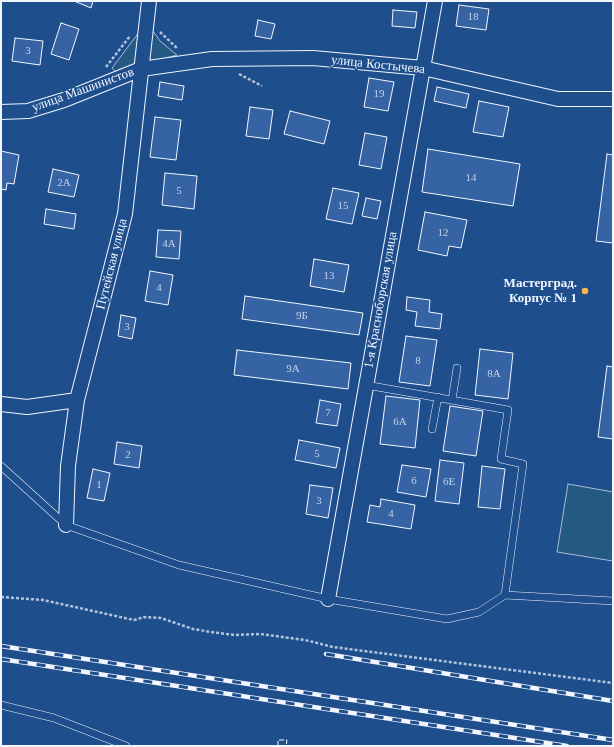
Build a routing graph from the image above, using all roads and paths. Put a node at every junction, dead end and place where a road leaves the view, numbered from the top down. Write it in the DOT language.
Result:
graph roads {
  1 [pos="149,1"];
  2 [pos="435,1"];
  3 [pos="135,31"];
  4 [pos="104,68"];
  5 [pos="423,68"];
  6 [pos="141,69"];
  7 [pos="613,99"];
  8 [pos="1,112"];
  9 [pos="457,368"];
  10 [pos="366,385"];
  11 [pos="438,397"];
  12 [pos="77,400"];
  13 [pos="452,400"];
  14 [pos="1,404"];
  15 [pos="432,429"];
  16 [pos="1,466"];
  17 [pos="66,525"];
  18 [pos="505,595"];
  19 [pos="1,597"];
  20 [pos="328,598"];
  21 [pos="613,601"];
  22 [pos="613,683"];
  23 [pos="1,705"];
  24 [pos="123,746"];
  1 -- 6 [label="street, Путейская улица"];
  2 -- 5 [label="street, 1-я Красноборская улица"];
  3 -- 4 [label="path"];
  5 -- 6 [label="street, улица Костычева"];
  5 -- 7 [label="street, улица Костычева"];
  5 -- 10 [label="street, 1-я Красноборская улица"];
  6 -- 8 [label="street, улица Машинистов"];
  6 -- 12 [label="street, Путейская улица"];
  9 -- 13 [label="lane"];
  10 -- 11 [label="lane"];
  10 -- 20 [label="street, 1-я Красноборская улица"];
  11 -- 13 [label="lane"];
  11 -- 15 [label="lane"];
  12 -- 14 [label="street"];
  12 -- 17 [label="street, Путейская улица"];
  13 -- 18 [label="lane"];
  16 -- 17 [label="lane"];
  17 -- 20 [label="lane"];
  18 -- 20 [label="lane"];
  18 -- 21 [label="lane"];
  19 -- 22 [label="path"];
  23 -- 24 [label="lane"];
}
